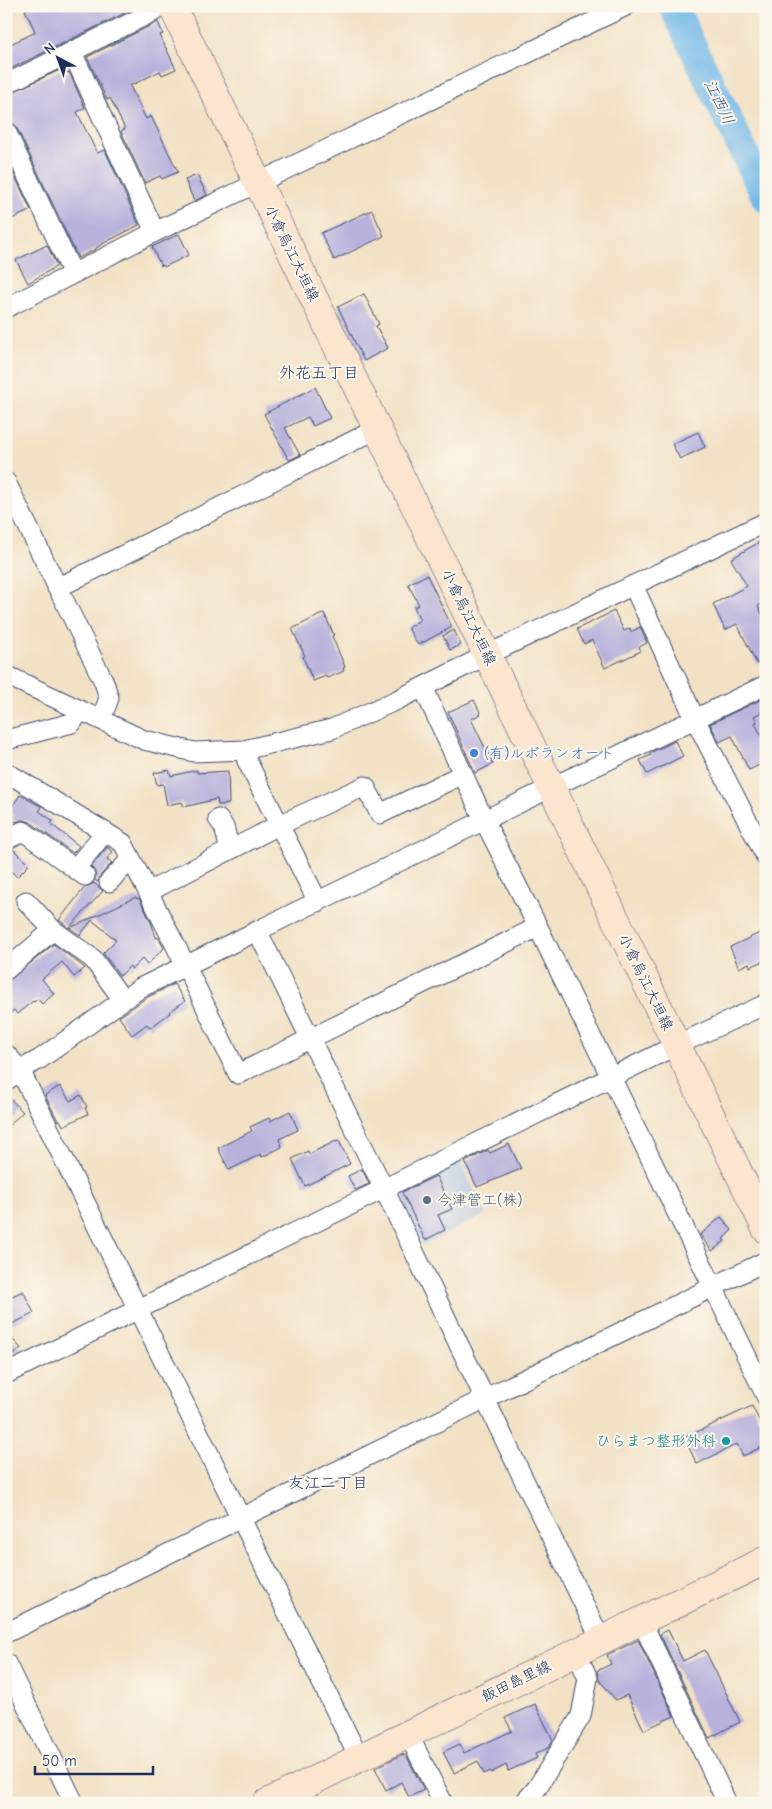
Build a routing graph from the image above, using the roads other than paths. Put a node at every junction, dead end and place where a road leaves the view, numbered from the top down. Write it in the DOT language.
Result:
graph roads {
  1 [pos="164,6"];
  2 [pos="172,6"];
  3 [pos="626,6"];
  4 [pos="72,52"];
  5 [pos="6,84"];
  6 [pos="6,132"];
  7 [pos="258,183"];
  8 [pos="156,232"];
  9 [pos="74,274"];
  10 [pos="6,308"];
  11 [pos="378,429"];
  12 [pos="6,482"];
  13 [pos="766,522"];
  14 [pos="633,585"];
  15 [pos="57,588"];
  16 [pos="488,654"];
  17 [pos="6,675"];
  18 [pos="766,685"];
  19 [pos="422,688"];
  20 [pos="80,710"];
  21 [pos="695,719"];
  22 [pos="101,720"];
  23 [pos="6,740"];
  24 [pos="244,750"];
  25 [pos="6,772"];
  26 [pos="463,774"];
  27 [pos="552,787"];
  28 [pos="218,819"];
  29 [pos="484,820"];
  30 [pos="280,825"];
  31 [pos="104,832"];
  32 [pos="6,840"];
  33 [pos="230,850"];
  34 [pos="766,857"];
  35 [pos="131,859"];
  36 [pos="109,882"];
  37 [pos="148,892"];
  38 [pos="26,901"];
  39 [pos="318,902"];
  40 [pos="538,927"];
  41 [pos="54,930"];
  42 [pos="258,932"];
  43 [pos="186,966"];
  44 [pos="6,970"];
  45 [pos="123,1000"];
  46 [pos="766,1004"];
  47 [pos="310,1038"];
  48 [pos="677,1045"];
  49 [pos="6,1054"];
  50 [pos="13,1076"];
  51 [pos="611,1078"];
  52 [pos="384,1189"];
  53 [pos="766,1229"];
  54 [pos="766,1262"];
  55 [pos="713,1287"];
  56 [pos="138,1308"];
  57 [pos="6,1374"];
  58 [pos="766,1396"];
  59 [pos="485,1399"];
  60 [pos="241,1518"];
  61 [pos="766,1560"];
  62 [pos="641,1620"];
  63 [pos="6,1633"];
  64 [pos="602,1640"];
  65 [pos="576,1652"];
  66 [pos="6,1662"];
  67 [pos="408,1734"];
  68 [pos="359,1758"];
  69 [pos="74,1803"];
  70 [pos="267,1803"];
  71 [pos="443,1803"];
  72 [pos="524,1803"];
  73 [pos="727,1803"];
  1 -- 4 [label="street"];
  2 -- 7 [label="main road, 小倉烏江大垣線"];
  3 -- 7 [label="street"];
  4 -- 5 [label="street"];
  4 -- 8 [label="street"];
  6 -- 9 [label="street"];
  7 -- 8 [label="street"];
  7 -- 11 [label="main road, 小倉烏江大垣線"];
  8 -- 9 [label="street"];
  9 -- 10 [label="street"];
  11 -- 15 [label="street"];
  11 -- 16 [label="main road, 小倉烏江大垣線"];
  12 -- 15 [label="street"];
  13 -- 14 [label="street"];
  14 -- 16 [label="street"];
  14 -- 21 [label="street"];
  15 -- 22 [label="street"];
  16 -- 19 [label="street"];
  16 -- 27 [label="main road, 小倉烏江大垣線"];
  17 -- 20 [label="street"];
  18 -- 21 [label="street"];
  19 -- 24 [label="street"];
  19 -- 26 [label="street"];
  20 -- 22 [label="street"];
  20 -- 23 [label="street"];
  21 -- 27 [label="street"];
  21 -- 34 [label="street"];
  22 -- 24 [label="street"];
  24 -- 30 [label="street"];
  25 -- 31 [label="street"];
  26 -- 29 [label="street"];
  26 -- 30 [label="street"];
  27 -- 29 [label="street"];
  27 -- 48 [label="main road, 小倉烏江大垣線"];
  28 -- 33 [label="street"];
  29 -- 39 [label="street"];
  29 -- 40 [label="street"];
  30 -- 33 [label="street"];
  30 -- 39 [label="street"];
  31 -- 32 [label="street"];
  31 -- 35 [label="street"];
  33 -- 37 [label="street"];
  35 -- 36 [label="street"];
  35 -- 37 [label="street"];
  37 -- 43 [label="street"];
  38 -- 41 [label="street"];
  39 -- 42 [label="street"];
  40 -- 47 [label="street"];
  40 -- 51 [label="street"];
  41 -- 44 [label="street"];
  41 -- 45 [label="street"];
  42 -- 43 [label="street"];
  42 -- 47 [label="street"];
  43 -- 45 [label="street"];
  43 -- 47 [label="street"];
  45 -- 50 [label="street"];
  46 -- 48 [label="street"];
  47 -- 52 [label="street"];
  48 -- 51 [label="street"];
  48 -- 53 [label="main road, 小倉烏江大垣線"];
  49 -- 50 [label="street"];
  50 -- 56 [label="street"];
  51 -- 52 [label="street"];
  51 -- 55 [label="street"];
  52 -- 56 [label="street"];
  52 -- 59 [label="street"];
  54 -- 55 [label="street"];
  55 -- 58 [label="street"];
  55 -- 59 [label="street"];
  56 -- 57 [label="street"];
  56 -- 60 [label="street"];
  59 -- 60 [label="street"];
  59 -- 64 [label="street"];
  60 -- 63 [label="street"];
  60 -- 68 [label="street"];
  61 -- 62 [label="main road, 飯田島里線"];
  62 -- 64 [label="main road, 飯田島里線"];
  62 -- 73 [label="street"];
  64 -- 65 [label="main road, 飯田島里線"];
  65 -- 67 [label="main road, 飯田島里線"];
  65 -- 72 [label="street"];
  66 -- 69 [label="street"];
  67 -- 68 [label="main road, 飯田島里線"];
  67 -- 71 [label="street"];
  68 -- 70 [label="main road, 飯田島里線"];
}
